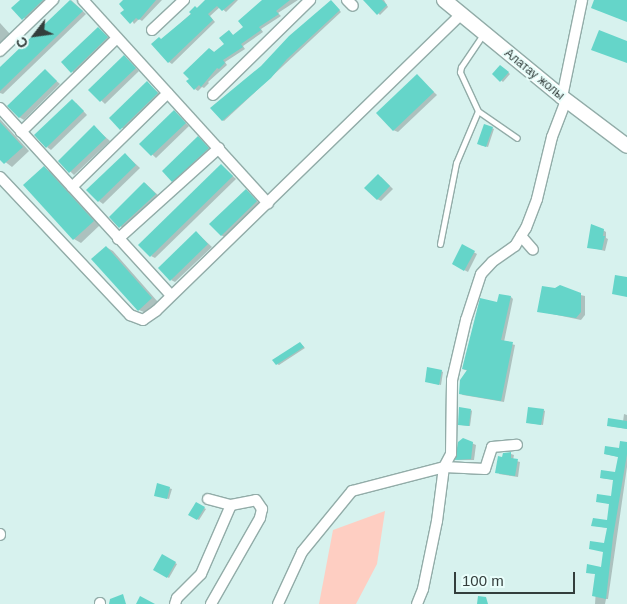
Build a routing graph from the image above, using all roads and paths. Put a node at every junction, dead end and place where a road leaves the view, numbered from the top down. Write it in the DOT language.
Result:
graph roads {
  1 [pos="53,0"];
  2 [pos="83,0"];
  3 [pos="184,0"];
  4 [pos="310,0"];
  5 [pos="444,0"];
  6 [pos="582,0"];
  7 [pos="460,15"];
  8 [pos="152,30"];
  9 [pos="483,34"];
  10 [pos="117,38"];
  11 [pos="0,51"];
  12 [pos="168,93"];
  13 [pos="213,94"];
  14 [pos="564,99"];
  15 [pos="0,108"];
  16 [pos="478,111"];
  17 [pos="21,132"];
  18 [pos="517,138"];
  19 [pos="627,146"];
  20 [pos="219,148"];
  21 [pos="0,177"];
  22 [pos="72,187"];
  23 [pos="268,203"];
  24 [pos="521,236"];
  25 [pos="118,240"];
  26 [pos="440,244"];
  27 [pos="533,250"];
  28 [pos="171,295"];
  29 [pos="517,445"];
  30 [pos="444,467"];
  31 [pos="208,499"];
  32 [pos="231,505"];
  33 [pos="175,604"];
  34 [pos="211,604"];
  35 [pos="278,604"];
  36 [pos="417,604"];
  1 -- 11 [label="street"];
  2 -- 10 [label="street"];
  3 -- 8 [label="street"];
  4 -- 13 [label="street"];
  5 -- 7 [label="main road, Алатау жолы"];
  6 -- 14 [label="street"];
  7 -- 9 [label="main road, Алатау жолы"];
  7 -- 23 [label="street"];
  9 -- 14 [label="main road, Алатау жолы"];
  9 -- 16 [label="lane"];
  10 -- 12 [label="street"];
  10 -- 17 [label="street"];
  12 -- 20 [label="street"];
  12 -- 22 [label="street"];
  14 -- 19 [label="main road, Алатау жолы"];
  14 -- 24 [label="street"];
  15 -- 17 [label="street"];
  16 -- 18 [label="lane"];
  16 -- 26 [label="lane"];
  17 -- 22 [label="street"];
  20 -- 23 [label="street"];
  20 -- 25 [label="street"];
  21 -- 28 [label="street"];
  22 -- 25 [label="street"];
  23 -- 28 [label="street"];
  24 -- 27 [label="street"];
  24 -- 30 [label="street"];
  25 -- 28 [label="street"];
  29 -- 30 [label="street"];
  30 -- 35 [label="street"];
  30 -- 36 [label="street"];
  31 -- 32 [label="street"];
  32 -- 33 [label="street"];
  32 -- 34 [label="street"];
}
